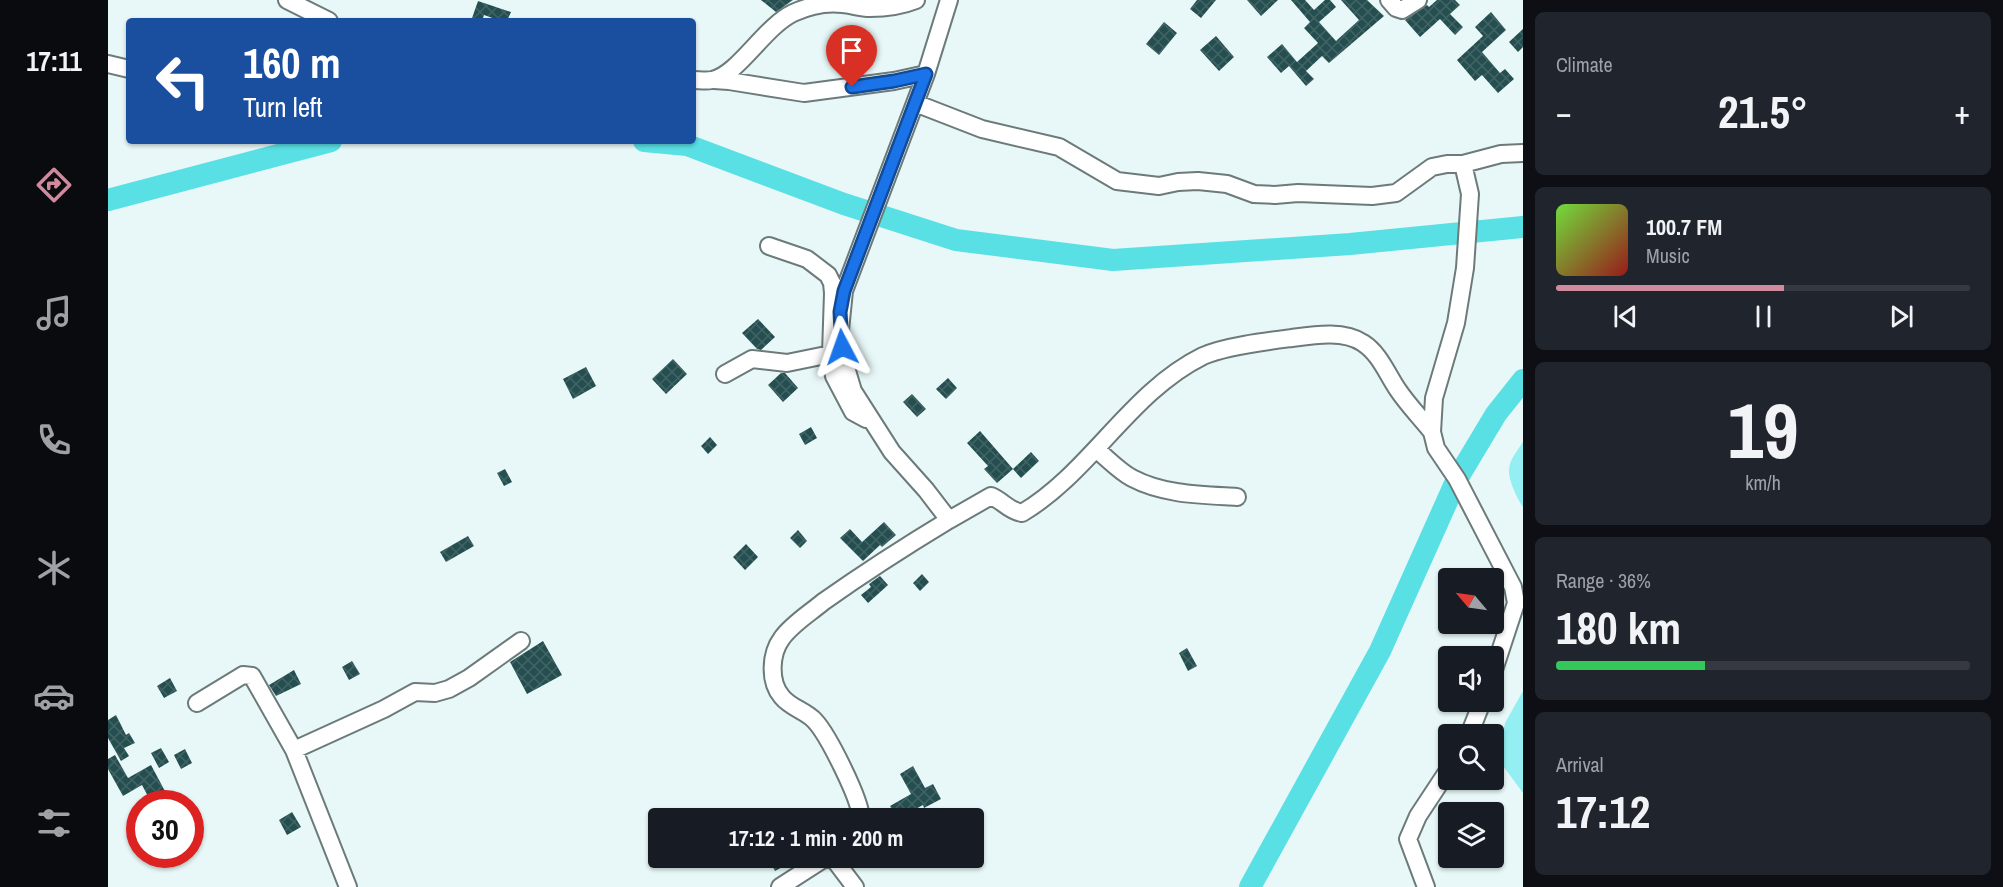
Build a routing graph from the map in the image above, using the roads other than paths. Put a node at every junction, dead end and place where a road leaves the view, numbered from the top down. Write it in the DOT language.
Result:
graph roads {
  1 [pos="287,0"];
  2 [pos="916,0"];
  3 [pos="949,0"];
  4 [pos="1418,0"];
  5 [pos="1395,5"];
  6 [pos="323,18"];
  7 [pos="108,64"];
  8 [pos="126,68"];
  9 [pos="926,74"];
  10 [pos="696,80"];
  11 [pos="712,80"];
  12 [pos="913,108"];
  13 [pos="1523,153"];
  14 [pos="1463,164"];
  15 [pos="769,246"];
  16 [pos="831,354"];
  17 [pos="725,374"];
  18 [pos="872,423"];
  19 [pos="1432,432"];
  20 [pos="1096,449"];
  21 [pos="1237,497"];
  22 [pos="949,520"];
  23 [pos="520,641"];
  24 [pos="1502,646"];
  25 [pos="197,702"];
  26 [pos="294,750"];
  27 [pos="1438,786"];
  28 [pos="859,808"];
  29 [pos="809,868"];
  30 [pos="841,868"];
  31 [pos="348,887"];
  32 [pos="780,887"];
  33 [pos="855,887"];
  34 [pos="1426,887"];
  1 -- 6 [label="street"];
  2 -- 11 [label="street"];
  3 -- 9 [label="street"];
  4 -- 5 [label="street"];
  7 -- 8 [label="street"];
  9 -- 11 [label="street"];
  9 -- 12 [label="street"];
  10 -- 11 [label="street"];
  12 -- 14 [label="street"];
  12 -- 18 [label="street"];
  13 -- 14 [label="street"];
  14 -- 19 [label="street"];
  15 -- 16 [label="street"];
  16 -- 17 [label="street"];
  16 -- 18 [label="street"];
  18 -- 22 [label="street"];
  19 -- 20 [label="street"];
  19 -- 24 [label="street"];
  20 -- 21 [label="street"];
  20 -- 22 [label="street"];
  22 -- 28 [label="street"];
  23 -- 26 [label="street"];
  25 -- 26 [label="street"];
  26 -- 31 [label="street"];
  27 -- 34 [label="street"];
  29 -- 32 [label="street"];
  30 -- 33 [label="street"];
}
